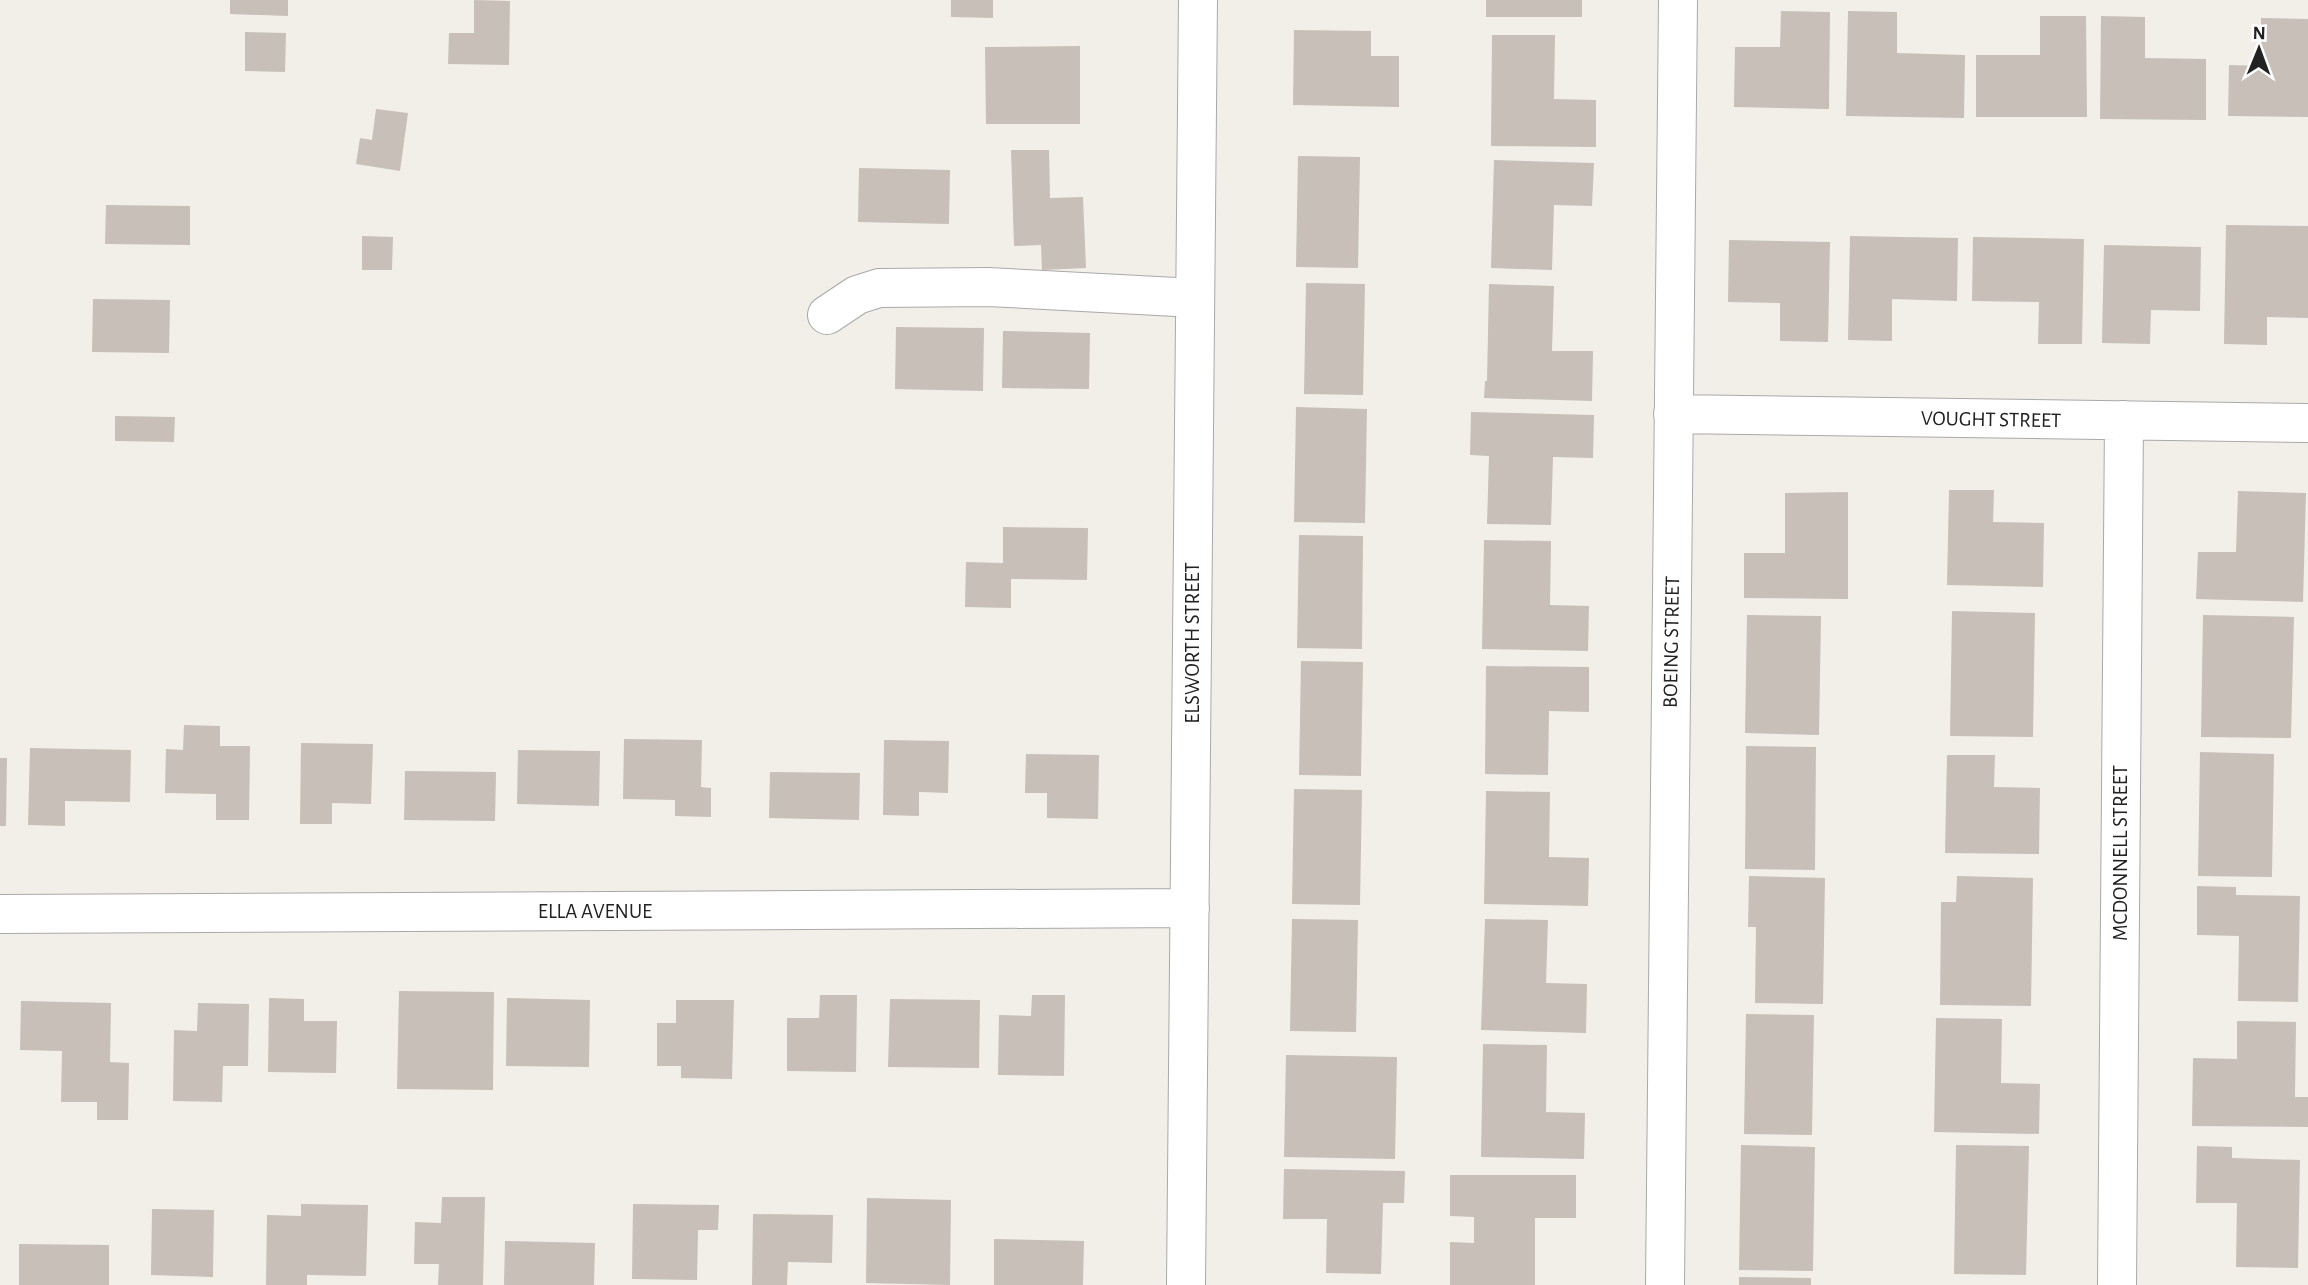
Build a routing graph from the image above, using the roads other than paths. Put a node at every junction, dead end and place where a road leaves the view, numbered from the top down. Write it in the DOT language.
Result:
graph roads {
  1 [pos="1198,0"];
  2 [pos="1678,0"];
  3 [pos="1195,298"];
  4 [pos="827,315"];
  5 [pos="1673,414"];
  6 [pos="2124,421"];
  7 [pos="2308,423"];
  8 [pos="1190,908"];
  9 [pos="0,914"];
  10 [pos="1186,1285"];
  11 [pos="1665,1285"];
  12 [pos="2117,1285"];
  1 -- 3 [label="street, ELSWORTH STREET"];
  2 -- 5 [label="street, BOEING STREET"];
  3 -- 4 [label="street"];
  3 -- 8 [label="street, ELSWORTH STREET"];
  5 -- 6 [label="street, VOUGHT STREET"];
  5 -- 11 [label="street, BOEING STREET"];
  6 -- 7 [label="street, VOUGHT STREET"];
  6 -- 12 [label="street, MCDONNELL STREET"];
  8 -- 9 [label="street, ELLA AVENUE"];
  8 -- 10 [label="street, ELSWORTH STREET"];
}
